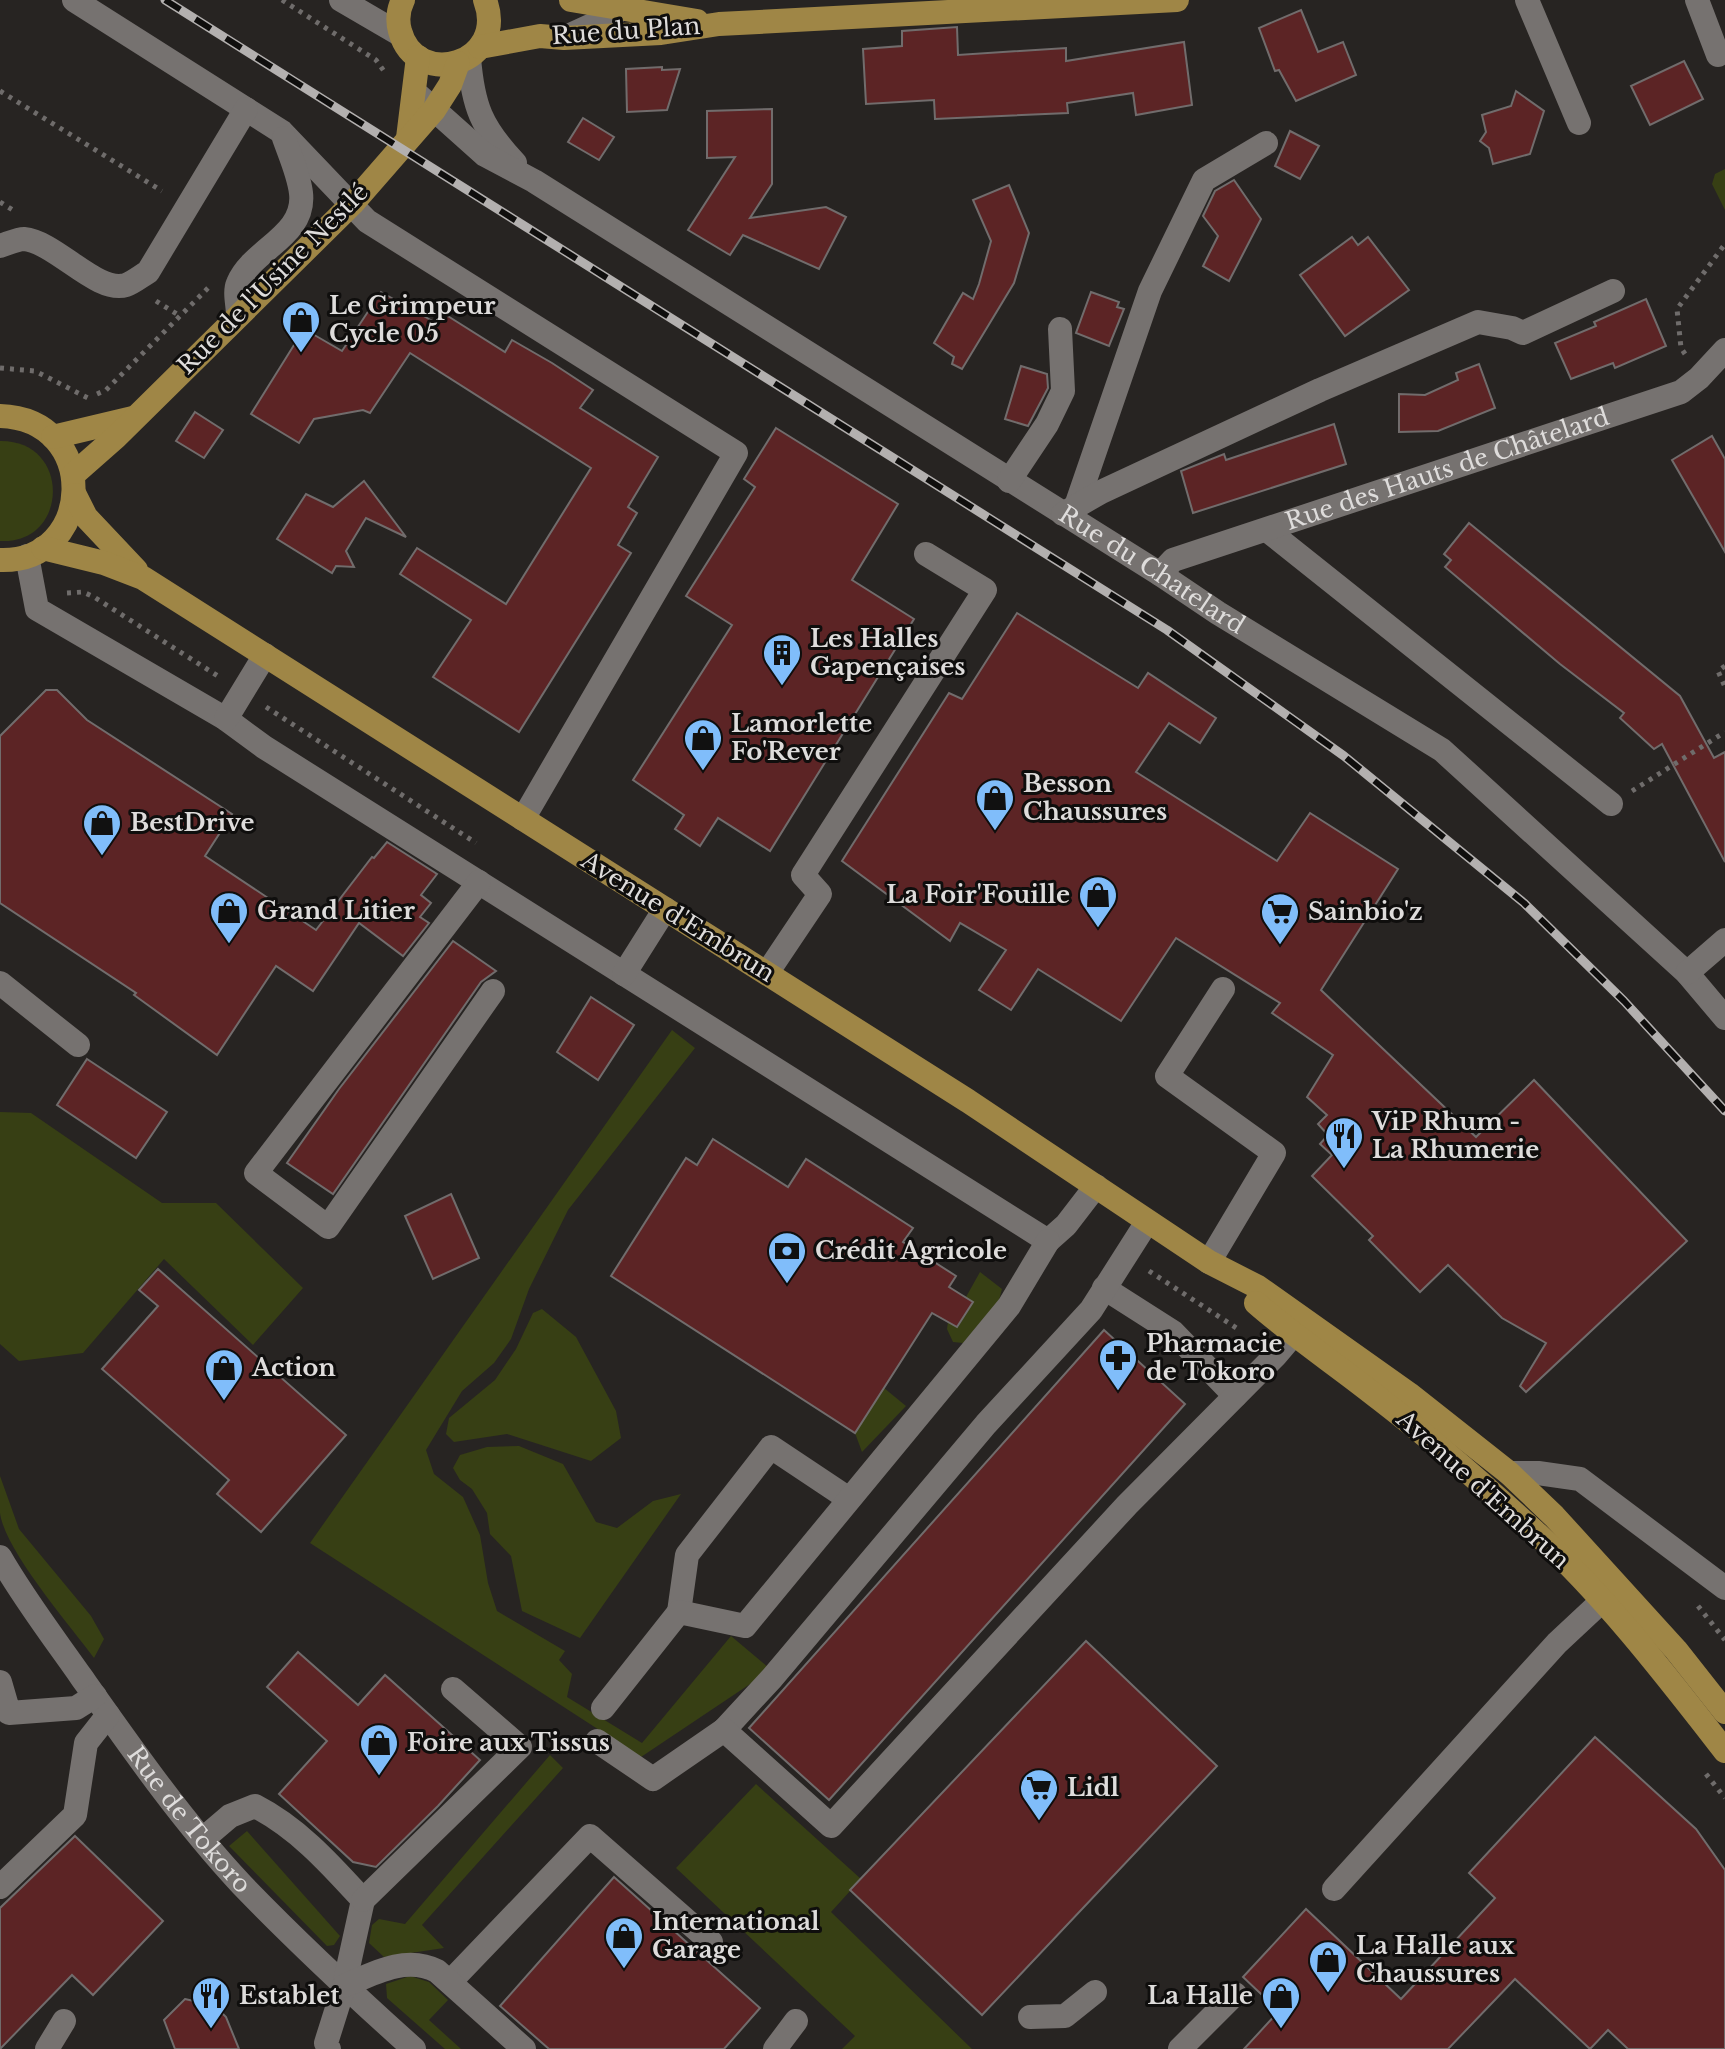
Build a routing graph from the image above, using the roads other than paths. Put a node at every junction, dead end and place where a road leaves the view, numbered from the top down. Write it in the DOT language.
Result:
graph roads {
  1 [pos="74,0"];
  2 [pos="341,0"];
  3 [pos="403,0"];
  4 [pos="485,0"];
  5 [pos="571,0"];
  6 [pos="1177,0"];
  7 [pos="1527,0"];
  8 [pos="1697,0"];
  9 [pos="623,4"];
  10 [pos="662,7"];
  11 [pos="719,24"];
  12 [pos="401,35"];
  13 [pos="564,38"];
  14 [pos="1718,55"];
  15 [pos="469,56"];
  16 [pos="418,57"];
  17 [pos="419,104"];
  18 [pos="246,109"];
  19 [pos="1579,123"];
  20 [pos="282,132"];
  21 [pos="1266,143"];
  22 [pos="534,181"];
  23 [pos="352,204"];
  24 [pos="0,246"];
  25 [pos="1613,291"];
  26 [pos="238,315"];
  27 [pos="1060,329"];
  28 [pos="1725,350"];
  29 [pos="0,416"];
  30 [pos="136,417"];
  31 [pos="53,437"];
  32 [pos="1009,481"];
  33 [pos="74,485"];
  34 [pos="1070,510"];
  35 [pos="1267,530"];
  36 [pos="35,552"];
  37 [pos="926,554"];
  38 [pos="0,560"];
  39 [pos="1160,574"];
  40 [pos="143,578"];
  41 [pos="265,655"];
  42 [pos="226,719"];
  43 [pos="1611,804"];
  44 [pos="523,819"];
  45 [pos="479,882"];
  46 [pos="665,909"];
  47 [pos="1725,940"];
  48 [pos="767,973"];
  49 [pos="1687,973"];
  50 [pos="624,974"];
  51 [pos="0,983"];
  52 [pos="1223,989"];
  53 [pos="493,991"];
  54 [pos="1725,1018"];
  55 [pos="78,1045"];
  56 [pos="1096,1186"];
  57 [pos="1147,1222"];
  58 [pos="1048,1241"];
  59 [pos="1209,1262"];
  60 [pos="1104,1288"];
  61 [pos="1293,1335"];
  62 [pos="1235,1396"];
  63 [pos="1509,1473"];
  64 [pos="849,1499"];
  65 [pos="0,1557"];
  66 [pos="1725,1588"];
  67 [pos="1602,1601"];
  68 [pos="679,1612"];
  69 [pos="0,1682"];
  70 [pos="453,1689"];
  71 [pos="101,1705"];
  72 [pos="603,1708"];
  73 [pos="1725,1712"];
  74 [pos="4,1720"];
  75 [pos="724,1730"];
  76 [pos="597,1741"];
  77 [pos="1725,1751"];
  78 [pos="203,1839"];
  79 [pos="0,1887"];
  80 [pos="1334,1889"];
  81 [pos="363,1900"];
  82 [pos="711,1942"];
  83 [pos="450,1982"];
  84 [pos="344,1986"];
  85 [pos="1095,1992"];
  86 [pos="1235,1994"];
  87 [pos="1030,2017"];
  88 [pos="64,2021"];
  89 [pos="796,2021"];
  90 [pos="47,2049"];
  91 [pos="329,2049"];
  92 [pos="414,2049"];
  93 [pos="524,2049"];
  94 [pos="775,2049"];
  95 [pos="1180,2049"];
  1 -- 18 [label="street"];
  2 -- 12 [label="street"];
  3 -- 12 [label="main road"];
  4 -- 15 [label="main road, Rue de l'Usine Nestlé"];
  5 -- 9 [label="main road, Rue du Plan"];
  6 -- 11 [label="main road"];
  7 -- 19 [label="street"];
  8 -- 14 [label="street"];
  9 -- 10 [label="main road, Rue du Plan"];
  9 -- 13 [label="street"];
  10 -- 11 [label="main road, Rue du Plan"];
  11 -- 13 [label="main road, Rue du Plan"];
  12 -- 16 [label="main road"];
  13 -- 15 [label="main road, Rue du Plan"];
  15 -- 16 [label="main road, Rue du Plan"];
  15 -- 17 [label="main road, Rue de l'Usine Nestlé"];
  15 -- 22 [label="street, Rue du Chatelard"];
  16 -- 17 [label="main road, Rue de l'Usine Nestlé"];
  17 -- 22 [label="street, Rue du Chatelard"];
  17 -- 23 [label="main road, Rue de l'Usine Nestlé"];
  18 -- 20 [label="street"];
  18 -- 24 [label="street"];
  20 -- 23 [label="street"];
  20 -- 26 [label="street"];
  21 -- 34 [label="street"];
  22 -- 32 [label="street, Rue du Chatelard"];
  23 -- 26 [label="main road, Rue de l'Usine Nestlé"];
  23 -- 44 [label="street"];
  25 -- 34 [label="street"];
  26 -- 30 [label="main road, Rue de l'Usine Nestlé"];
  27 -- 32 [label="street"];
  28 -- 35 [label="street, Rue des Hauts de Châtelard"];
  29 -- 31 [label="main road"];
  30 -- 31 [label="main road"];
  30 -- 33 [label="main road, Rue de l'Usine Nestlé"];
  31 -- 33 [label="main road, Avenue d'Embrun"];
  32 -- 34 [label="street, Rue du Chatelard"];
  33 -- 36 [label="main road"];
  33 -- 40 [label="main road, Avenue d'Embrun"];
  34 -- 39 [label="street, Rue du Chatelard"];
  35 -- 39 [label="street, Rue des Hauts de Châtelard"];
  35 -- 43 [label="street"];
  36 -- 38 [label="main road"];
  36 -- 40 [label="main road, Avenue d'Embrun"];
  36 -- 42 [label="street"];
  37 -- 48 [label="street"];
  39 -- 49 [label="street, Rue du Chatelard"];
  40 -- 41 [label="main road, Avenue d'Embrun"];
  41 -- 42 [label="street"];
  41 -- 44 [label="main road, Avenue d'Embrun"];
  42 -- 45 [label="street"];
  44 -- 46 [label="main road, Avenue d'Embrun"];
  45 -- 50 [label="street"];
  45 -- 53 [label="street"];
  46 -- 48 [label="main road, Avenue d'Embrun"];
  46 -- 50 [label="street"];
  47 -- 49 [label="street"];
  48 -- 56 [label="main road, Avenue d'Embrun"];
  49 -- 54 [label="street, Rue du Chatelard"];
  50 -- 58 [label="street"];
  51 -- 55 [label="street"];
  52 -- 59 [label="street"];
  56 -- 57 [label="main road, Avenue d'Embrun"];
  56 -- 58 [label="street"];
  57 -- 59 [label="main road, Avenue d'Embrun"];
  57 -- 60 [label="street"];
  58 -- 64 [label="street"];
  59 -- 61 [label="main road, Avenue d'Embrun"];
  59 -- 63 [label="main road, Avenue d'Embrun"];
  60 -- 62 [label="street"];
  60 -- 75 [label="street"];
  61 -- 62 [label="street"];
  61 -- 67 [label="main road, Avenue d'Embrun"];
  62 -- 75 [label="street"];
  63 -- 66 [label="street"];
  63 -- 73 [label="main road, Avenue d'Embrun"];
  64 -- 68 [label="street"];
  64 -- 68 [label="street"];
  65 -- 71 [label="street, Rue de Tokoro"];
  67 -- 77 [label="main road, Avenue d'Embrun"];
  67 -- 80 [label="street"];
  68 -- 72 [label="street"];
  69 -- 74 [label="street"];
  70 -- 81 [label="street"];
  71 -- 74 [label="street"];
  71 -- 78 [label="street, Rue de Tokoro"];
  71 -- 79 [label="street"];
  75 -- 76 [label="street"];
  78 -- 81 [label="street"];
  78 -- 84 [label="street, Rue de Tokoro"];
  81 -- 84 [label="street"];
  82 -- 83 [label="street"];
  83 -- 84 [label="street"];
  83 -- 93 [label="street"];
  84 -- 91 [label="street"];
  84 -- 92 [label="street, Rue de Tokoro"];
  85 -- 87 [label="street"];
  86 -- 95 [label="street"];
  88 -- 90 [label="street"];
  89 -- 94 [label="street"];
}
